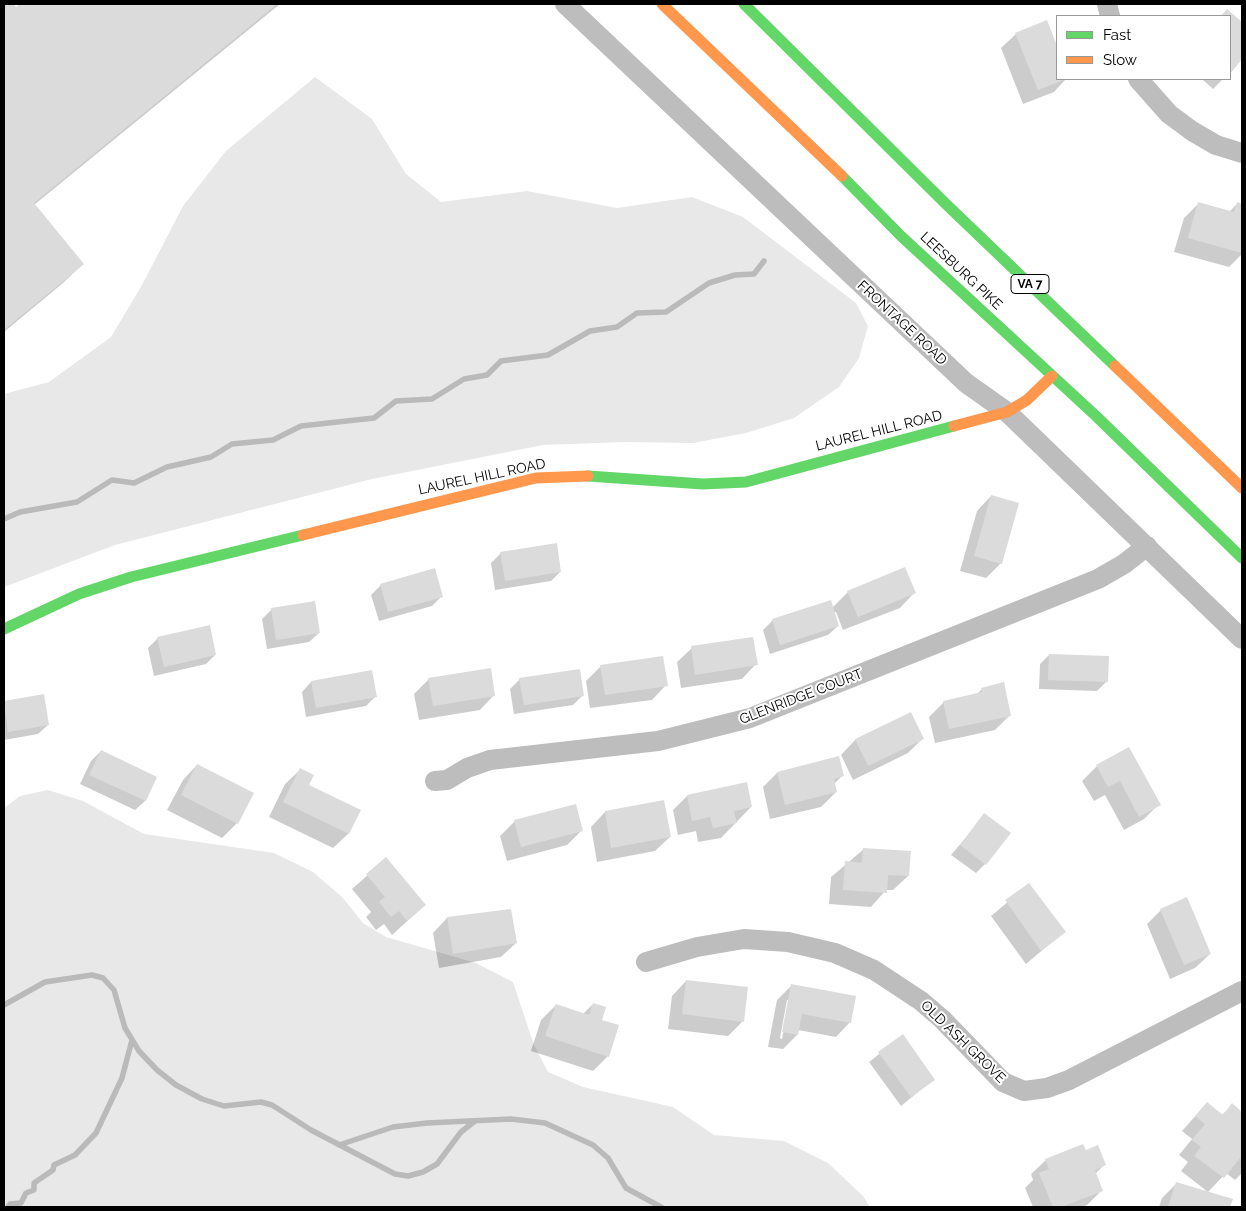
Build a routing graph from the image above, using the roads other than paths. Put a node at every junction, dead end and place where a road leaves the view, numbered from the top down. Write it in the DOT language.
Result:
graph roads {
  1 [pos="565,4"];
  2 [pos="662,4"];
  3 [pos="744,4"];
  4 [pos="1139,80"];
  5 [pos="1242,153"];
  6 [pos="1052,376"];
  7 [pos="1007,412"];
  8 [pos="1242,488"];
  9 [pos="1147,546"];
  10 [pos="1242,558"];
  11 [pos="4,629"];
  12 [pos="1242,638"];
  13 [pos="435,781"];
  14 [pos="646,962"];
  15 [pos="1242,991"];
  1 -- 7 [label="street, FRONTAGE ROAD"];
  2 -- 6 [label="main road, LEESBURG PIKE"];
  3 -- 8 [label="main road, VA 7"];
  4 -- 5 [label="street"];
  6 -- 7 [label="main road, LAUREL HILL ROAD"];
  6 -- 10 [label="main road, LEESBURG PIKE"];
  7 -- 9 [label="street, FRONTAGE ROAD"];
  7 -- 11 [label="main road, LAUREL HILL ROAD"];
  9 -- 12 [label="street, FRONTAGE ROAD"];
  9 -- 13 [label="street, GLENRIDGE COURT"];
  14 -- 15 [label="street, OLD ASH GROVE"];
}
